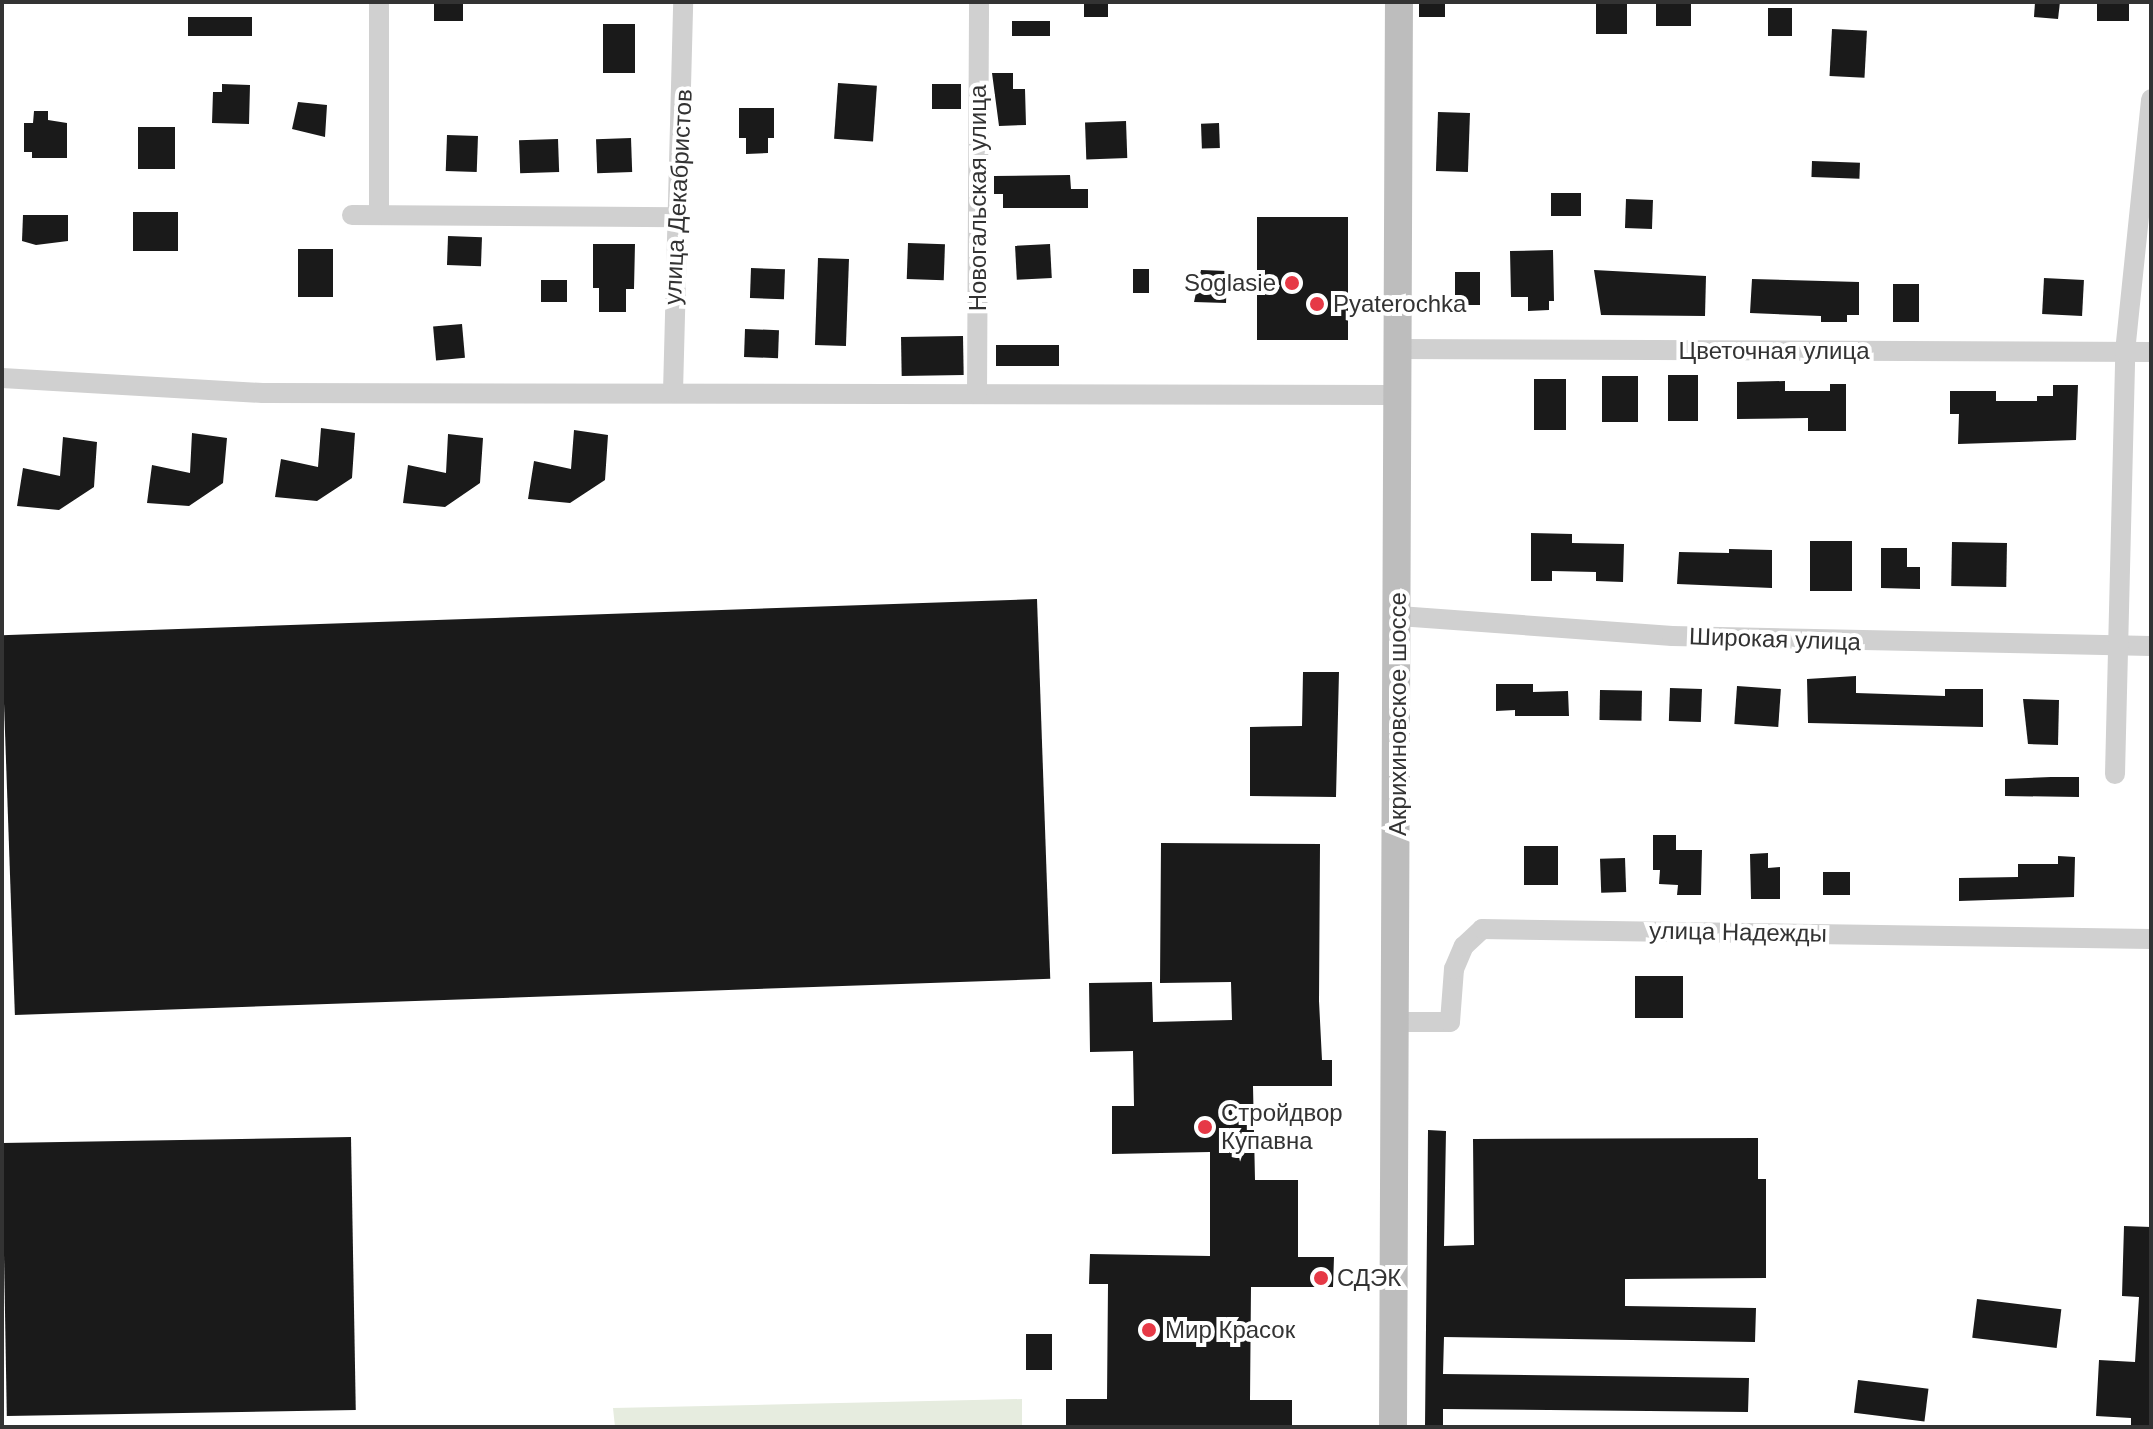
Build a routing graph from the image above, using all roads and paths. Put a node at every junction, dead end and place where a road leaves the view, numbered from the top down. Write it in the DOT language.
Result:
graph roads {
  1 [pos="379,2"];
  2 [pos="683,2"];
  3 [pos="979,2"];
  4 [pos="1399,2"];
  5 [pos="2151,99"];
  6 [pos="352,215"];
  7 [pos="379,215"];
  8 [pos="678,217"];
  9 [pos="1397,349"];
  10 [pos="2125,352"];
  11 [pos="2151,352"];
  12 [pos="2,378"];
  13 [pos="673,392"];
  14 [pos="977,394"];
  15 [pos="1396,395"];
  16 [pos="1399,616"];
  17 [pos="2120,646"];
  18 [pos="2151,646"];
  19 [pos="2115,774"];
  20 [pos="2151,939"];
  21 [pos="1397,1022"];
  22 [pos="1393,1427"];
  1 -- 7 [label="street"];
  2 -- 8 [label="street, улица Декабристов"];
  3 -- 14 [label="street, Новогальская улица"];
  4 -- 9 [label="main road, Акрихиновское шоссе"];
  5 -- 10 [label="street"];
  6 -- 7 [label="street"];
  7 -- 8 [label="street"];
  8 -- 13 [label="street, улица Декабристов"];
  9 -- 10 [label="street, Цветочная улица"];
  9 -- 15 [label="main road, Акрихиновское шоссе"];
  10 -- 11 [label="street, Цветочная улица"];
  10 -- 17 [label="street"];
  12 -- 13 [label="street"];
  13 -- 14 [label="street"];
  14 -- 15 [label="street"];
  15 -- 16 [label="main road, Акрихиновское шоссе"];
  16 -- 17 [label="street, Широкая улица"];
  16 -- 21 [label="main road, Акрихиновское шоссе"];
  17 -- 18 [label="street, Широкая улица"];
  17 -- 19 [label="street"];
  20 -- 21 [label="street, улица Надежды"];
  21 -- 22 [label="main road, Акрихиновское шоссе"];
}
